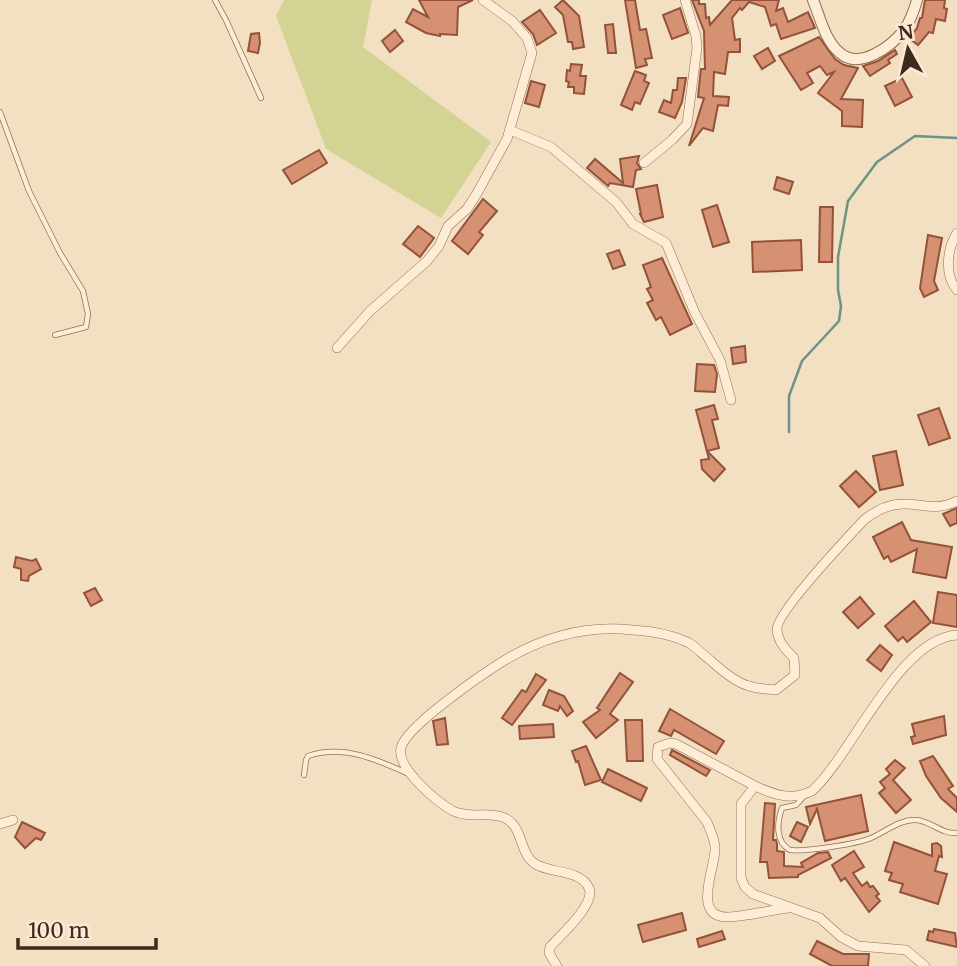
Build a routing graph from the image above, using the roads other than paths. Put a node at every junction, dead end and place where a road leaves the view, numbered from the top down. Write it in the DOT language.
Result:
graph roads {
  1 [pos="215,0"];
  2 [pos="483,0"];
  3 [pos="685,0"];
  4 [pos="813,0"];
  5 [pos="917,0"];
  6 [pos="261,99"];
  7 [pos="0,112"];
  8 [pos="510,130"];
  9 [pos="644,163"];
  10 [pos="957,233"];
  11 [pos="957,290"];
  12 [pos="55,335"];
  13 [pos="337,348"];
  14 [pos="731,400"];
  15 [pos="957,501"];
  16 [pos="957,635"];
  17 [pos="304,775"];
  18 [pos="412,775"];
  19 [pos="755,786"];
  20 [pos="805,794"];
  21 [pos="13,820"];
  22 [pos="0,824"];
  23 [pos="957,834"];
  24 [pos="795,908"];
  25 [pos="556,966"];
  26 [pos="925,966"];
  1 -- 6 [label="lane"];
  2 -- 8 [label="street"];
  3 -- 9 [label="street"];
  4 -- 5 [label="street"];
  7 -- 12 [label="lane"];
  8 -- 13 [label="street"];
  8 -- 14 [label="street"];
  10 -- 11 [label="street"];
  15 -- 18 [label="street"];
  16 -- 20 [label="street"];
  17 -- 18 [label="lane"];
  18 -- 25 [label="street"];
  19 -- 20 [label="street"];
  19 -- 24 [label="street"];
  19 -- 24 [label="street"];
  20 -- 23 [label="lane"];
  21 -- 22 [label="street"];
  24 -- 26 [label="street"];
}
